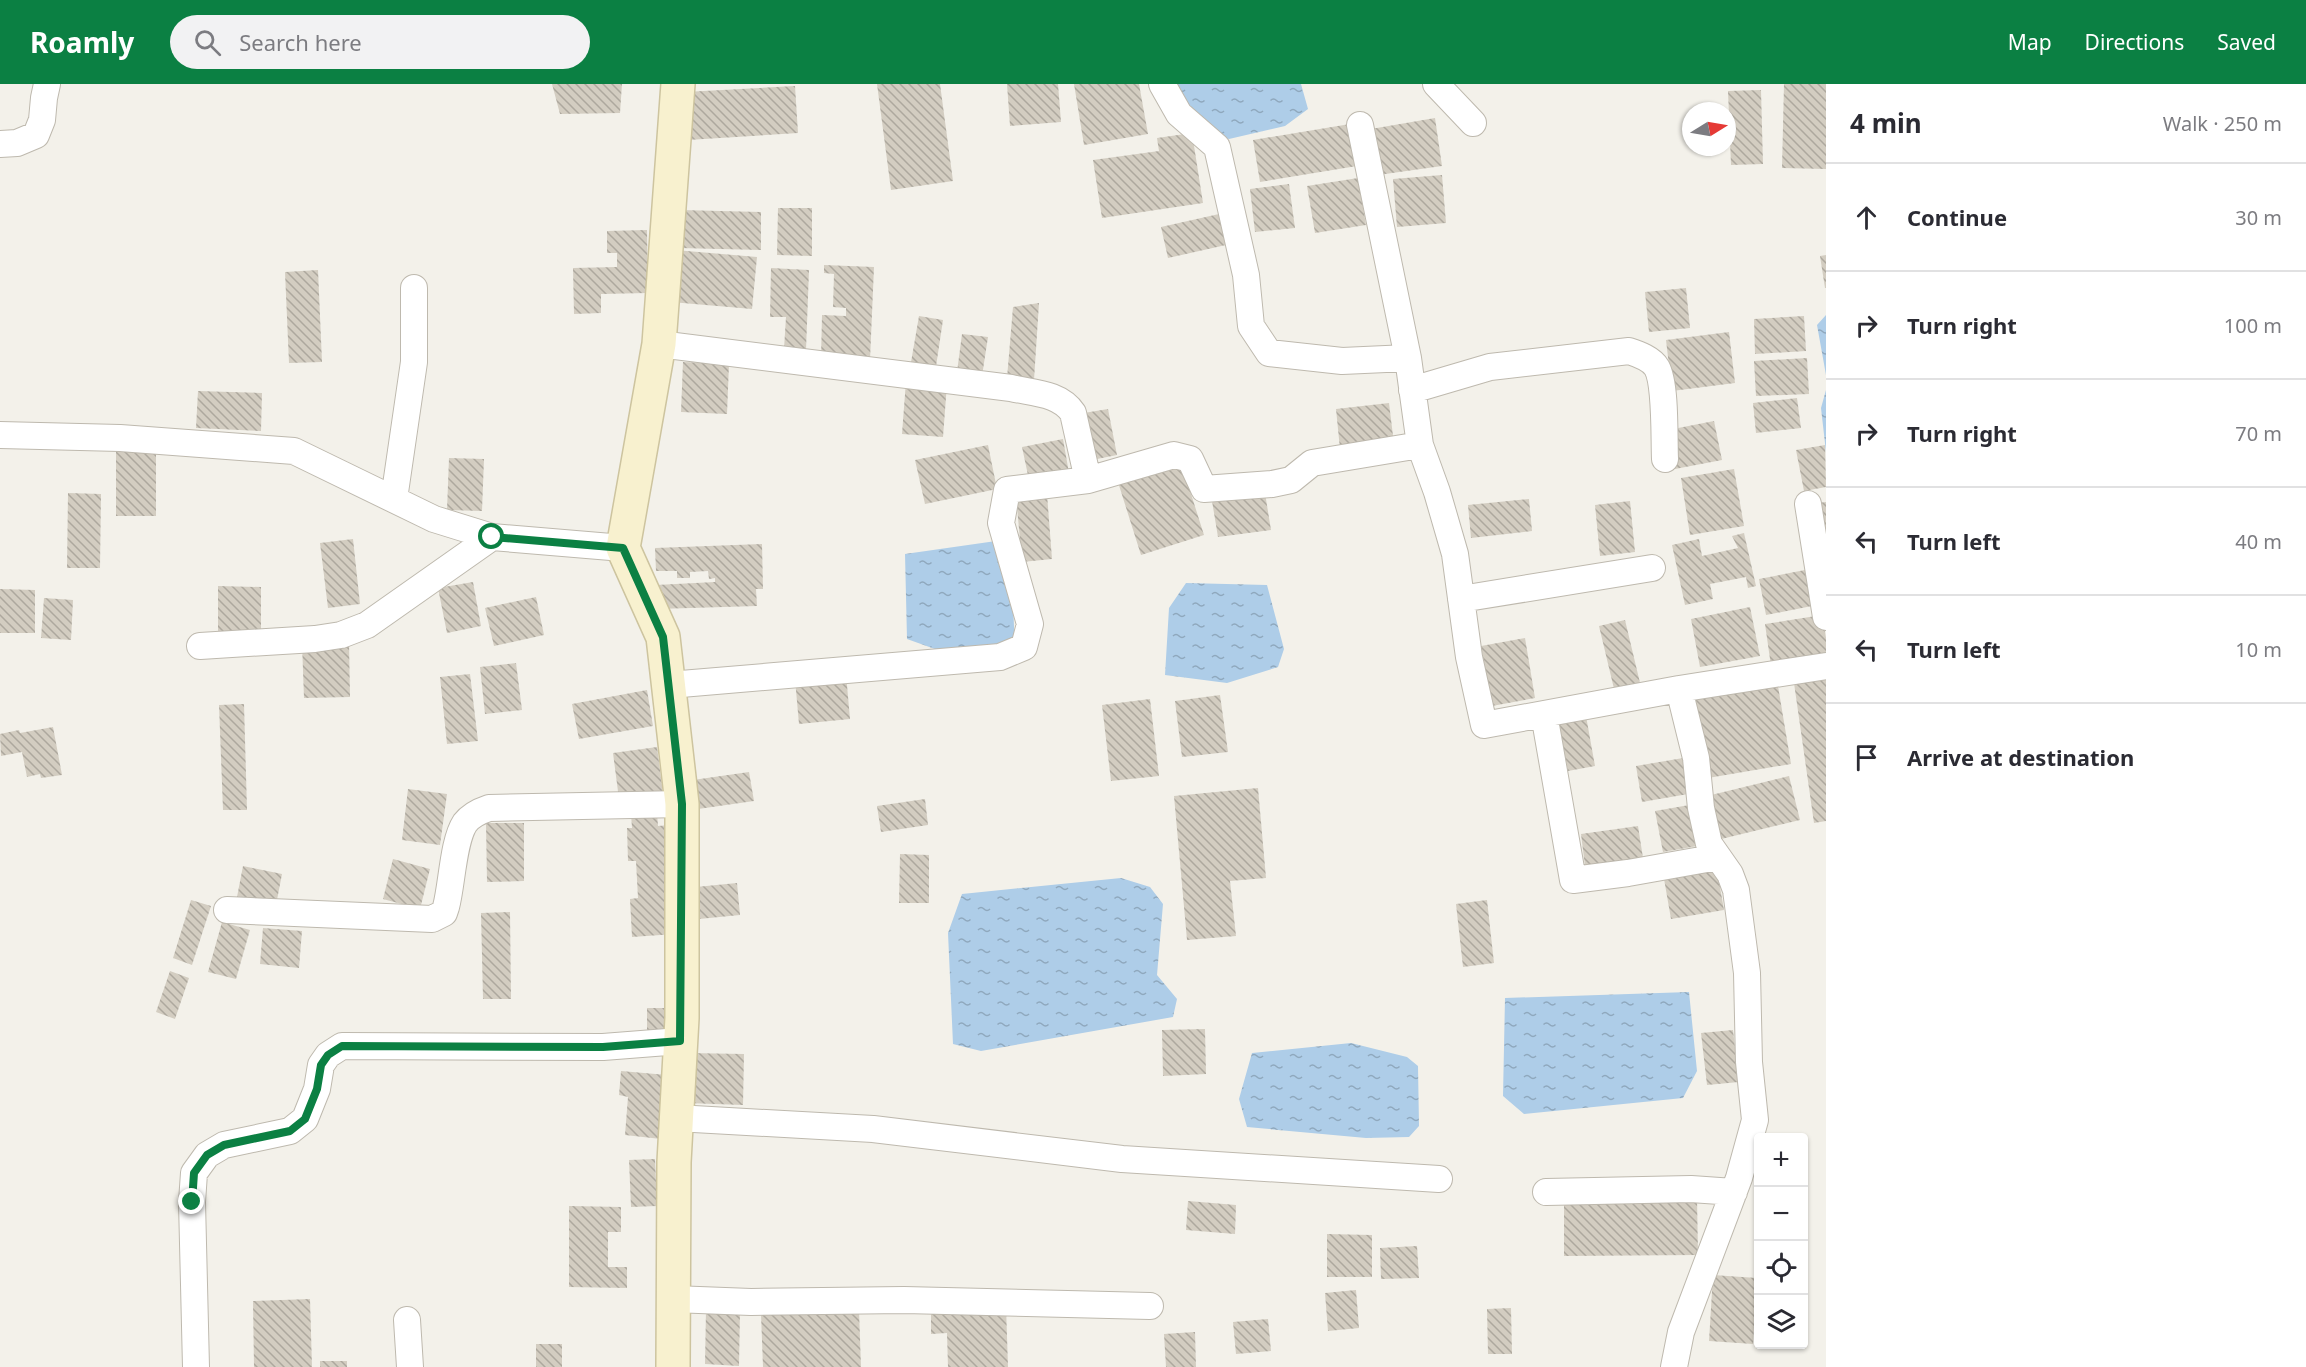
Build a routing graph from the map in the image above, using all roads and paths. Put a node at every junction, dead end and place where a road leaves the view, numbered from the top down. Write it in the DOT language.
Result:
graph roads {
  1 [pos="47,84"];
  2 [pos="678,84"];
  3 [pos="1162,84"];
  4 [pos="1436,84"];
  5 [pos="1473,123"];
  6 [pos="1360,125"];
  7 [pos="0,144"];
  8 [pos="414,288"];
  9 [pos="659,344"];
  10 [pos="1408,358"];
  11 [pos="1413,390"];
  12 [pos="0,435"];
  13 [pos="1420,445"];
  14 [pos="1665,459"];
  15 [pos="1088,480"];
  16 [pos="394,499"];
  17 [pos="1808,504"];
  18 [pos="492,537"];
  19 [pos="623,548"];
  20 [pos="1652,568"];
  21 [pos="1461,599"];
  22 [pos="1826,617"];
  23 [pos="200,646"];
  24 [pos="1826,666"];
  25 [pos="669,685"];
  26 [pos="1679,689"];
  27 [pos="1544,714"];
  28 [pos="682,804"];
  29 [pos="1718,857"];
  30 [pos="226,910"];
  31 [pos="680,1041"];
  32 [pos="676,1118"];
  33 [pos="1439,1179"];
  34 [pos="1734,1191"];
  35 [pos="1546,1192"];
  36 [pos="673,1299"];
  37 [pos="1150,1306"];
  38 [pos="407,1320"];
  39 [pos="196,1367"];
  40 [pos="410,1367"];
  41 [pos="673,1367"];
  42 [pos="1674,1367"];
  1 -- 7 [label="street"];
  2 -- 9 [label="street"];
  3 -- 10 [label="street"];
  4 -- 5 [label="street"];
  6 -- 10 [label="street"];
  8 -- 16 [label="street"];
  9 -- 15 [label="street"];
  9 -- 19 [label="street"];
  10 -- 11 [label="street"];
  11 -- 13 [label="street"];
  11 -- 14 [label="street"];
  12 -- 16 [label="street"];
  13 -- 15 [label="street"];
  13 -- 21 [label="street"];
  15 -- 25 [label="street"];
  16 -- 18 [label="street"];
  17 -- 22 [label="street"];
  18 -- 19 [label="street"];
  18 -- 23 [label="street"];
  19 -- 25 [label="street"];
  20 -- 21 [label="street"];
  21 -- 27 [label="street"];
  24 -- 26 [label="street"];
  25 -- 28 [label="street"];
  26 -- 27 [label="street"];
  26 -- 29 [label="street"];
  27 -- 29 [label="street"];
  28 -- 30 [label="street"];
  28 -- 31 [label="street"];
  29 -- 34 [label="street"];
  31 -- 32 [label="street"];
  31 -- 39 [label="street"];
  32 -- 33 [label="street"];
  32 -- 36 [label="street"];
  34 -- 35 [label="street"];
  34 -- 42 [label="street"];
  36 -- 37 [label="street"];
  36 -- 41 [label="street"];
  38 -- 40 [label="street"];
}
